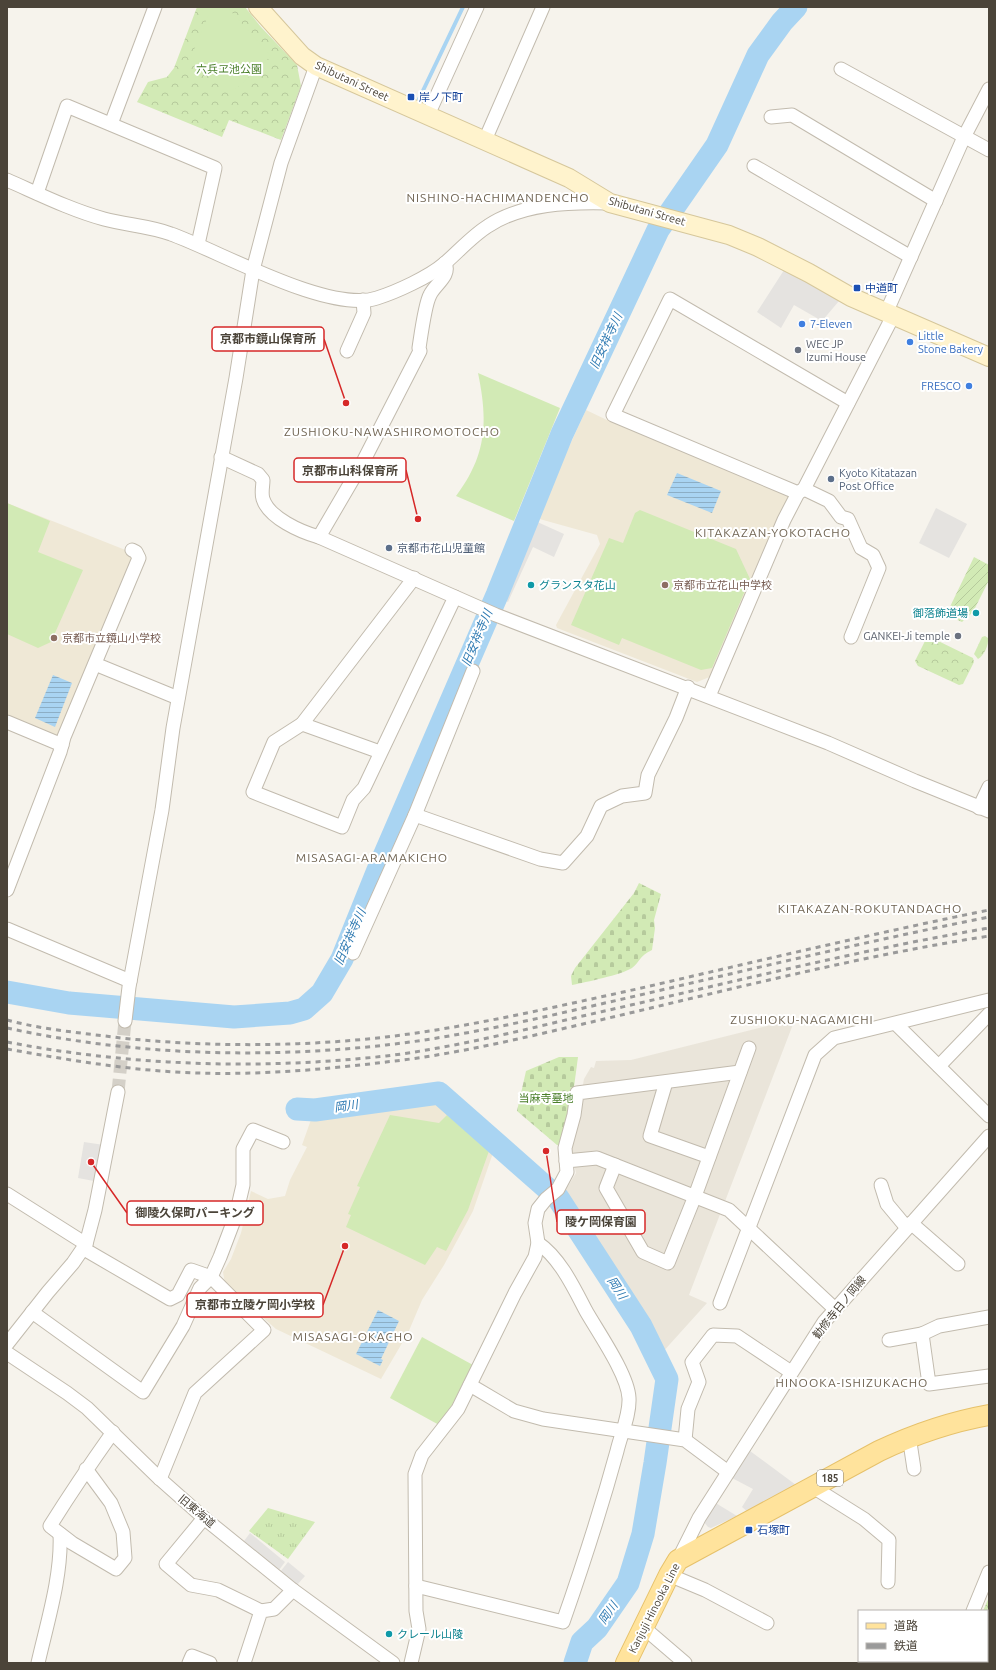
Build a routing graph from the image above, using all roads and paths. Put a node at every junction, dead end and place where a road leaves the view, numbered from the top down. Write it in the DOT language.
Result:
graph roads {
  1 [pos="155,7"];
  2 [pos="258,7"];
  3 [pos="477,7"];
  4 [pos="542,7"];
  5 [pos="316,66"];
  6 [pos="841,70"];
  7 [pos="989,89"];
  8 [pos="428,115"];
  9 [pos="770,117"];
  10 [pos="111,124"];
  11 [pos="964,137"];
  12 [pos="485,140"];
  13 [pos="989,150"];
  14 [pos="754,166"];
  15 [pos="7,180"];
  16 [pos="37,193"];
  17 [pos="936,201"];
  18 [pos="610,203"];
  19 [pos="198,244"];
  20 [pos="911,257"];
  21 [pos="445,263"];
  22 [pos="253,270"];
  23 [pos="363,300"];
  24 [pos="889,315"];
  25 [pos="347,351"];
  26 [pos="989,357"];
  27 [pos="848,403"];
  28 [pos="221,457"];
  29 [pos="801,491"];
  30 [pos="319,537"];
  31 [pos="132,550"];
  32 [pos="414,578"];
  33 [pos="455,597"];
  34 [pos="851,637"];
  35 [pos="94,664"];
  36 [pos="473,671"];
  37 [pos="688,687"];
  38 [pos="709,696"];
  39 [pos="178,698"];
  40 [pos="7,722"];
  41 [pos="302,724"];
  42 [pos="62,745"];
  43 [pos="380,752"];
  44 [pos="989,787"];
  45 [pos="984,809"];
  46 [pos="415,815"];
  47 [pos="7,890"];
  48 [pos="7,929"];
  49 [pos="353,953"];
  50 [pos="130,981"];
  51 [pos="989,1000"];
  52 [pos="126,1013"];
  53 [pos="989,1014"];
  54 [pos="896,1024"];
  55 [pos="749,1048"];
  56 [pos="939,1066"];
  57 [pos="740,1072"];
  58 [pos="666,1082"];
  59 [pos="118,1092"];
  60 [pos="989,1116"];
  61 [pos="989,1136"];
  62 [pos="283,1142"];
  63 [pos="709,1157"];
  64 [pos="566,1161"];
  65 [pos="615,1166"];
  66 [pos="881,1185"];
  67 [pos="7,1194"];
  68 [pos="694,1196"];
  69 [pos="909,1226"];
  70 [pos="749,1228"];
  71 [pos="538,1243"];
  72 [pos="85,1247"];
  73 [pos="958,1264"];
  74 [pos="210,1277"];
  75 [pos="720,1303"];
  76 [pos="835,1309"];
  77 [pos="32,1312"];
  78 [pos="989,1317"];
  79 [pos="922,1334"];
  80 [pos="889,1340"];
  81 [pos="7,1344"];
  82 [pos="7,1353"];
  83 [pos="791,1372"];
  84 [pos="989,1376"];
  85 [pos="470,1386"];
  86 [pos="989,1415"];
  87 [pos="622,1431"];
  88 [pos="113,1432"];
  89 [pos="909,1436"];
  90 [pos="685,1440"];
  91 [pos="86,1469"];
  92 [pos="914,1469"];
  93 [pos="728,1472"];
  94 [pos="160,1479"];
  95 [pos="813,1487"];
  96 [pos="204,1518"];
  97 [pos="60,1534"];
  98 [pos="673,1567"];
  99 [pos="989,1572"];
  100 [pos="888,1582"];
  101 [pos="416,1586"];
  102 [pos="293,1590"];
  103 [pos="973,1610"];
  104 [pos="261,1611"];
  105 [pos="767,1623"];
  106 [pos="643,1627"];
  107 [pos="38,1663"];
  108 [pos="189,1663"];
  109 [pos="210,1663"];
  110 [pos="244,1663"];
  111 [pos="393,1663"];
  112 [pos="411,1663"];
  113 [pos="626,1663"];
  114 [pos="685,1663"];
  1 -- 10 [label="street"];
  2 -- 5 [label="main road, Shibutani Street"];
  3 -- 8 [label="street"];
  4 -- 12 [label="street"];
  5 -- 8 [label="main road, Shibutani Street"];
  5 -- 22 [label="street"];
  6 -- 11 [label="street"];
  7 -- 11 [label="street"];
  8 -- 12 [label="main road, Shibutani Street"];
  9 -- 17 [label="street"];
  10 -- 16 [label="street"];
  10 -- 19 [label="street"];
  11 -- 13 [label="street"];
  11 -- 17 [label="street"];
  12 -- 18 [label="main road, Shibutani Street"];
  14 -- 20 [label="street"];
  15 -- 16 [label="street"];
  16 -- 19 [label="street"];
  17 -- 20 [label="street"];
  18 -- 21 [label="street"];
  18 -- 24 [label="main road, Shibutani Street"];
  19 -- 22 [label="street"];
  20 -- 24 [label="street"];
  21 -- 23 [label="street"];
  21 -- 30 [label="street"];
  22 -- 23 [label="street"];
  22 -- 28 [label="street"];
  23 -- 25 [label="street"];
  24 -- 26 [label="main road, Shibutani Street"];
  24 -- 27 [label="street"];
  27 -- 29 [label="street"];
  27 -- 29 [label="street"];
  28 -- 30 [label="street"];
  28 -- 39 [label="street"];
  29 -- 34 [label="street"];
  29 -- 38 [label="street"];
  30 -- 32 [label="street"];
  31 -- 35 [label="street"];
  32 -- 33 [label="street"];
  32 -- 41 [label="street"];
  33 -- 37 [label="street"];
  33 -- 43 [label="street"];
  35 -- 39 [label="street"];
  35 -- 42 [label="street"];
  36 -- 46 [label="street"];
  37 -- 38 [label="street"];
  37 -- 46 [label="street"];
  38 -- 45 [label="street"];
  39 -- 50 [label="street"];
  40 -- 42 [label="street"];
  41 -- 43 [label="street"];
  41 -- 43 [label="street"];
  42 -- 47 [label="street"];
  44 -- 45 [label="street"];
  46 -- 49 [label="street"];
  48 -- 50 [label="street"];
  50 -- 52 [label="street"];
  51 -- 54 [label="street"];
  53 -- 56 [label="street"];
  54 -- 56 [label="street"];
  54 -- 70 [label="street"];
  55 -- 57 [label="street"];
  56 -- 60 [label="street"];
  57 -- 58 [label="street"];
  57 -- 63 [label="street"];
  58 -- 63 [label="street"];
  58 -- 64 [label="street"];
  59 -- 72 [label="street"];
  61 -- 69 [label="street, 勧修寺日ノ岡線"];
  62 -- 74 [label="street"];
  63 -- 68 [label="street"];
  64 -- 65 [label="street"];
  64 -- 71 [label="street"];
  65 -- 68 [label="street"];
  65 -- 68 [label="street"];
  66 -- 69 [label="street"];
  67 -- 72 [label="street"];
  68 -- 70 [label="street"];
  69 -- 73 [label="street"];
  69 -- 76 [label="street, 勧修寺日ノ岡線"];
  70 -- 75 [label="street"];
  70 -- 76 [label="street"];
  71 -- 85 [label="street"];
  71 -- 87 [label="street"];
  72 -- 74 [label="street"];
  72 -- 77 [label="street"];
  74 -- 77 [label="street"];
  74 -- 94 [label="street"];
  76 -- 83 [label="street, 勧修寺日ノ岡線"];
  77 -- 81 [label="street"];
  78 -- 79 [label="street"];
  79 -- 80 [label="street"];
  79 -- 84 [label="street"];
  82 -- 88 [label="street, 旧東海道"];
  83 -- 90 [label="street"];
  83 -- 93 [label="street, 勧修寺日ノ岡線"];
  85 -- 87 [label="street"];
  85 -- 101 [label="street"];
  86 -- 89 [label="main road, Kanjuji Hinooka Line / 185"];
  87 -- 90 [label="street"];
  87 -- 101 [label="street"];
  88 -- 91 [label="street"];
  88 -- 94 [label="street, 旧東海道"];
  89 -- 92 [label="street"];
  89 -- 95 [label="main road, Kanjuji Hinooka Line / 185"];
  90 -- 93 [label="street"];
  91 -- 97 [label="street"];
  91 -- 97 [label="street"];
  93 -- 98 [label="street, 勧修寺日ノ岡線"];
  94 -- 96 [label="street, 旧東海道"];
  95 -- 98 [label="main road, Kanjuji Hinooka Line / 185"];
  95 -- 100 [label="street"];
  96 -- 102 [label="street, 旧東海道"];
  96 -- 104 [label="street"];
  97 -- 107 [label="street"];
  98 -- 105 [label="street"];
  98 -- 106 [label="main road, Kanjuji Hinooka Line"];
  99 -- 103 [label="street"];
  101 -- 112 [label="street"];
  102 -- 104 [label="street"];
  102 -- 111 [label="street, 旧東海道"];
  104 -- 110 [label="street"];
  106 -- 113 [label="main road, Kanjuji Hinooka Line"];
  106 -- 114 [label="street"];
  108 -- 109 [label="street"];
}
